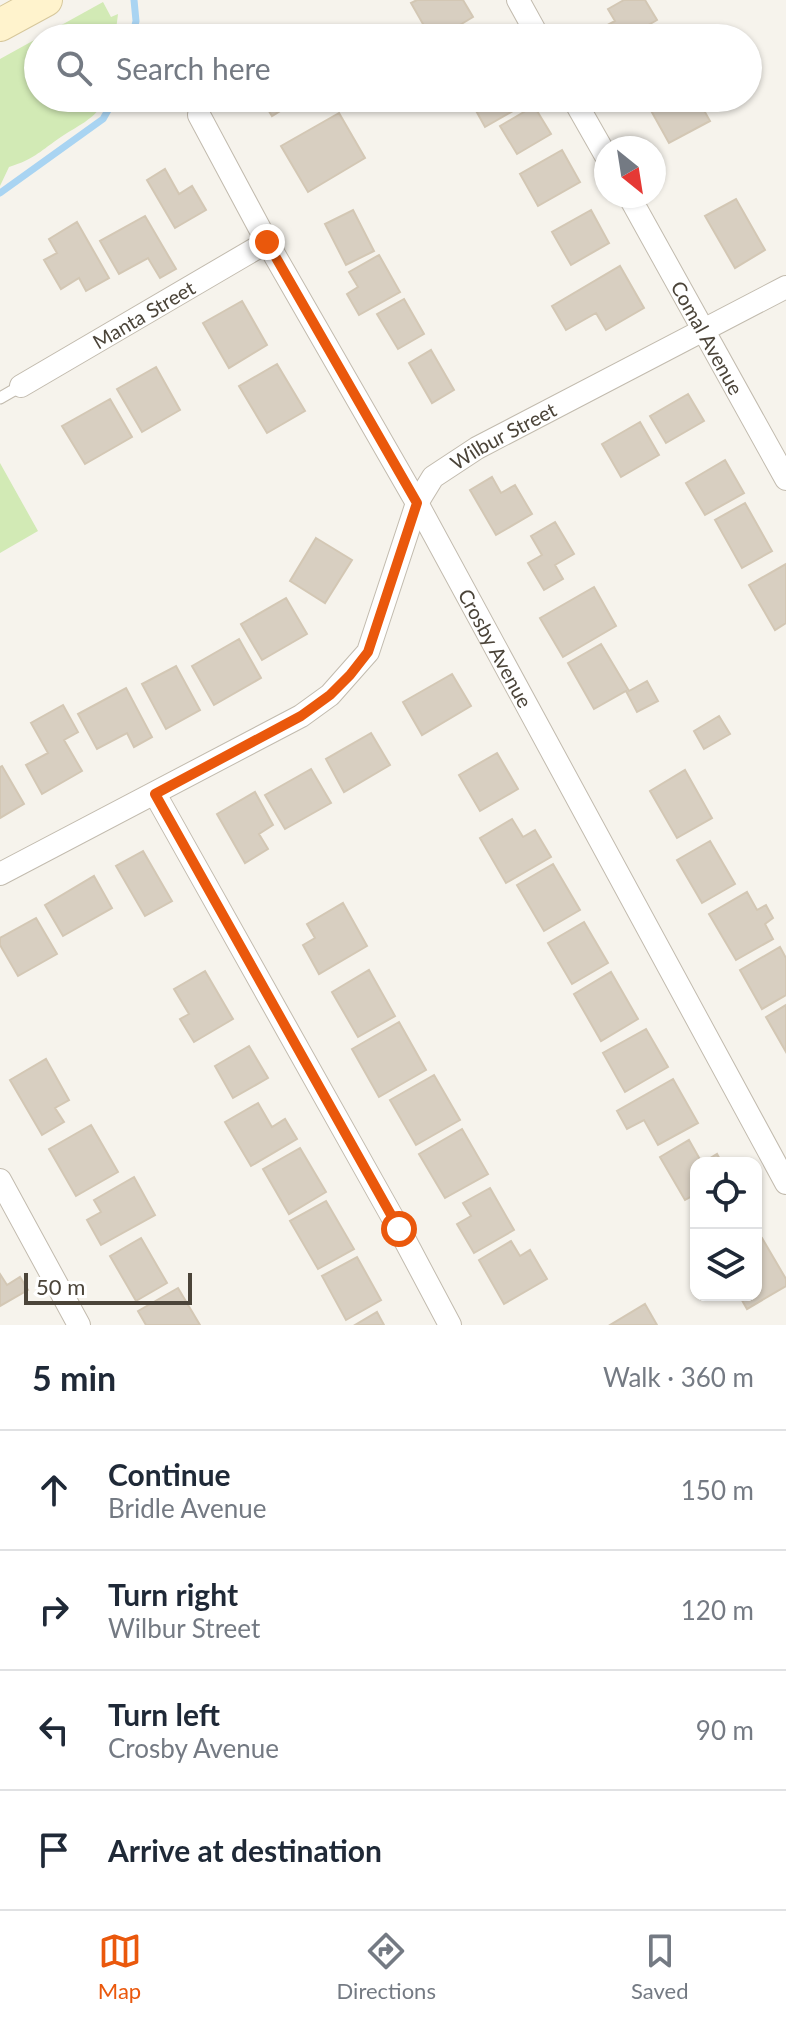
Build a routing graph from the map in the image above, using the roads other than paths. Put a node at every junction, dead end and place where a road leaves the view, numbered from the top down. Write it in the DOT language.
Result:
graph roads {
  1 [pos="46,0"];
  2 [pos="518,0"];
  3 [pos="531,24"];
  4 [pos="0,25"];
  5 [pos="581,112"];
  6 [pos="199,115"];
  7 [pos="595,136"];
  8 [pos="636,208"];
  9 [pos="267,242"];
  10 [pos="786,287"];
  11 [pos="703,328"];
  12 [pos="21,386"];
  13 [pos="0,398"];
  14 [pos="786,479"];
  15 [pos="417,503"];
  16 [pos="155,794"];
  17 [pos="0,874"];
  18 [pos="0,1180"];
  19 [pos="786,1183"];
  20 [pos="79,1325"];
  21 [pos="450,1325"];
  1 -- 4 [label="main road"];
  2 -- 3 [label="street"];
  5 -- 7 [label="street"];
  6 -- 9 [label="street, Crosby Avenue"];
  8 -- 11 [label="street, Comal Avenue"];
  9 -- 12 [label="street, Manta Street"];
  9 -- 15 [label="street, Crosby Avenue"];
  10 -- 11 [label="street, Wilbur Street"];
  11 -- 14 [label="street, Comal Avenue"];
  11 -- 15 [label="street, Wilbur Street"];
  12 -- 13 [label="lane"];
  15 -- 16 [label="street, Wilbur Street"];
  15 -- 19 [label="street, Crosby Avenue"];
  16 -- 17 [label="street, Wilbur Street"];
  16 -- 21 [label="street"];
  18 -- 20 [label="street"];
}
